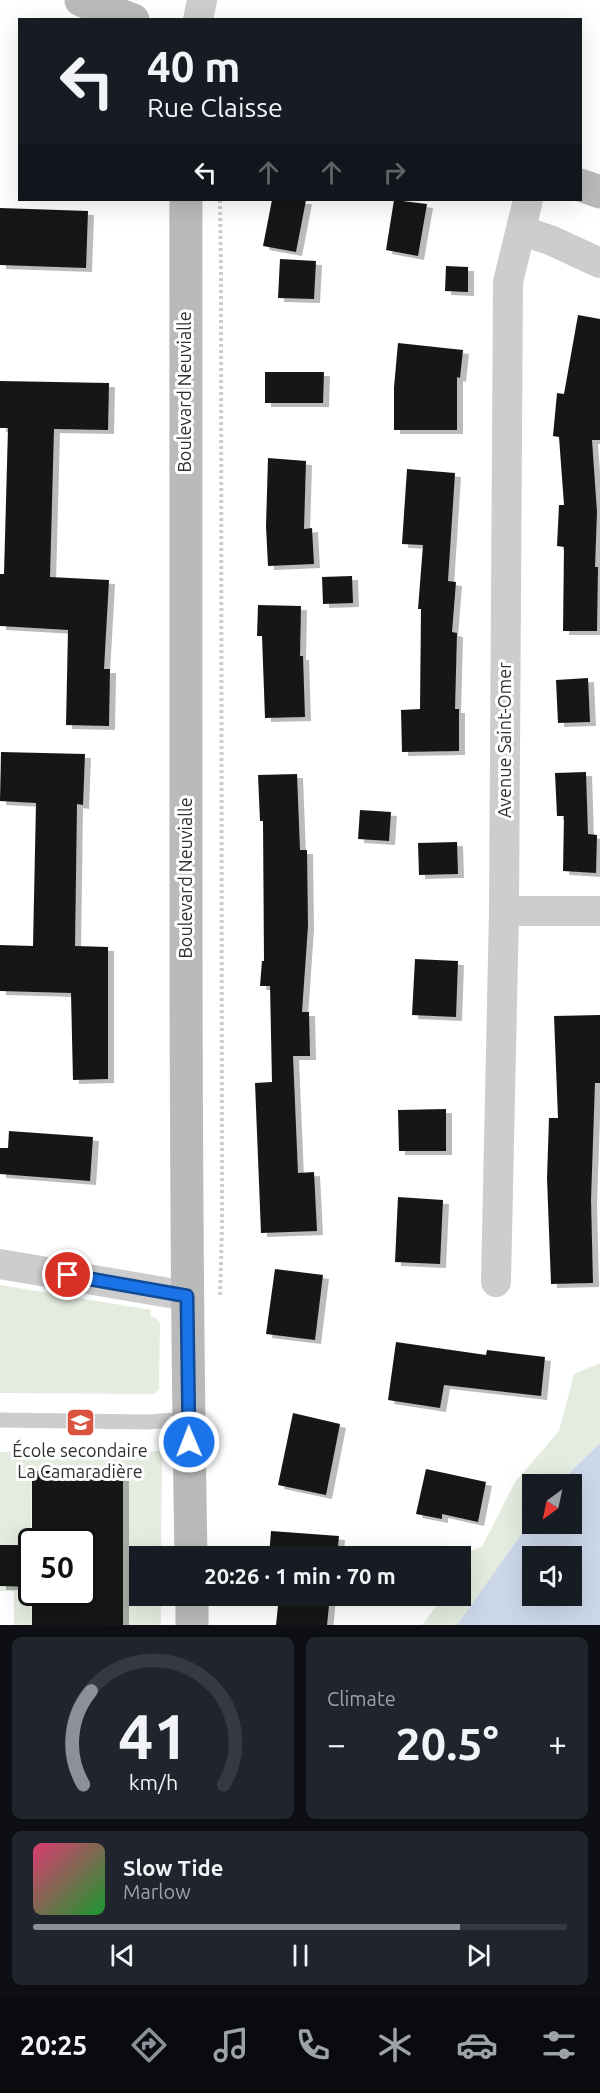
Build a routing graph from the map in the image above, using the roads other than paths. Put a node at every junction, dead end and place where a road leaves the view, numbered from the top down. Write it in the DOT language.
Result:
graph roads {
  1 [pos="81,0"];
  2 [pos="202,0"];
  3 [pos="128,18"];
  4 [pos="198,18"];
  5 [pos="582,186"];
  6 [pos="600,192"];
  7 [pos="186,201"];
  8 [pos="528,201"];
  9 [pos="522,231"];
  10 [pos="600,263"];
  11 [pos="504,911"];
  12 [pos="600,911"];
  13 [pos="0,1264"];
  14 [pos="496,1282"];
  15 [pos="187,1296"];
  16 [pos="189,1419"];
  17 [pos="0,1420"];
  18 [pos="191,1546"];
  19 [pos="192,1606"];
  20 [pos="192,1625"];
  1 -- 3 [label="main road"];
  2 -- 4 [label="street"];
  5 -- 6 [label="main road"];
  7 -- 15 [label="main road, Boulevard Neuvialle"];
  8 -- 9 [label="street, Avenue Saint-Omer"];
  9 -- 10 [label="street"];
  9 -- 11 [label="street, Avenue Saint-Omer"];
  11 -- 12 [label="street"];
  11 -- 14 [label="street, Avenue Saint-Omer"];
  13 -- 15 [label="street"];
  15 -- 16 [label="main road, Boulevard Neuvialle"];
  16 -- 17 [label="lane"];
  16 -- 18 [label="main road, Boulevard Neuvialle"];
  19 -- 20 [label="main road"];
}
